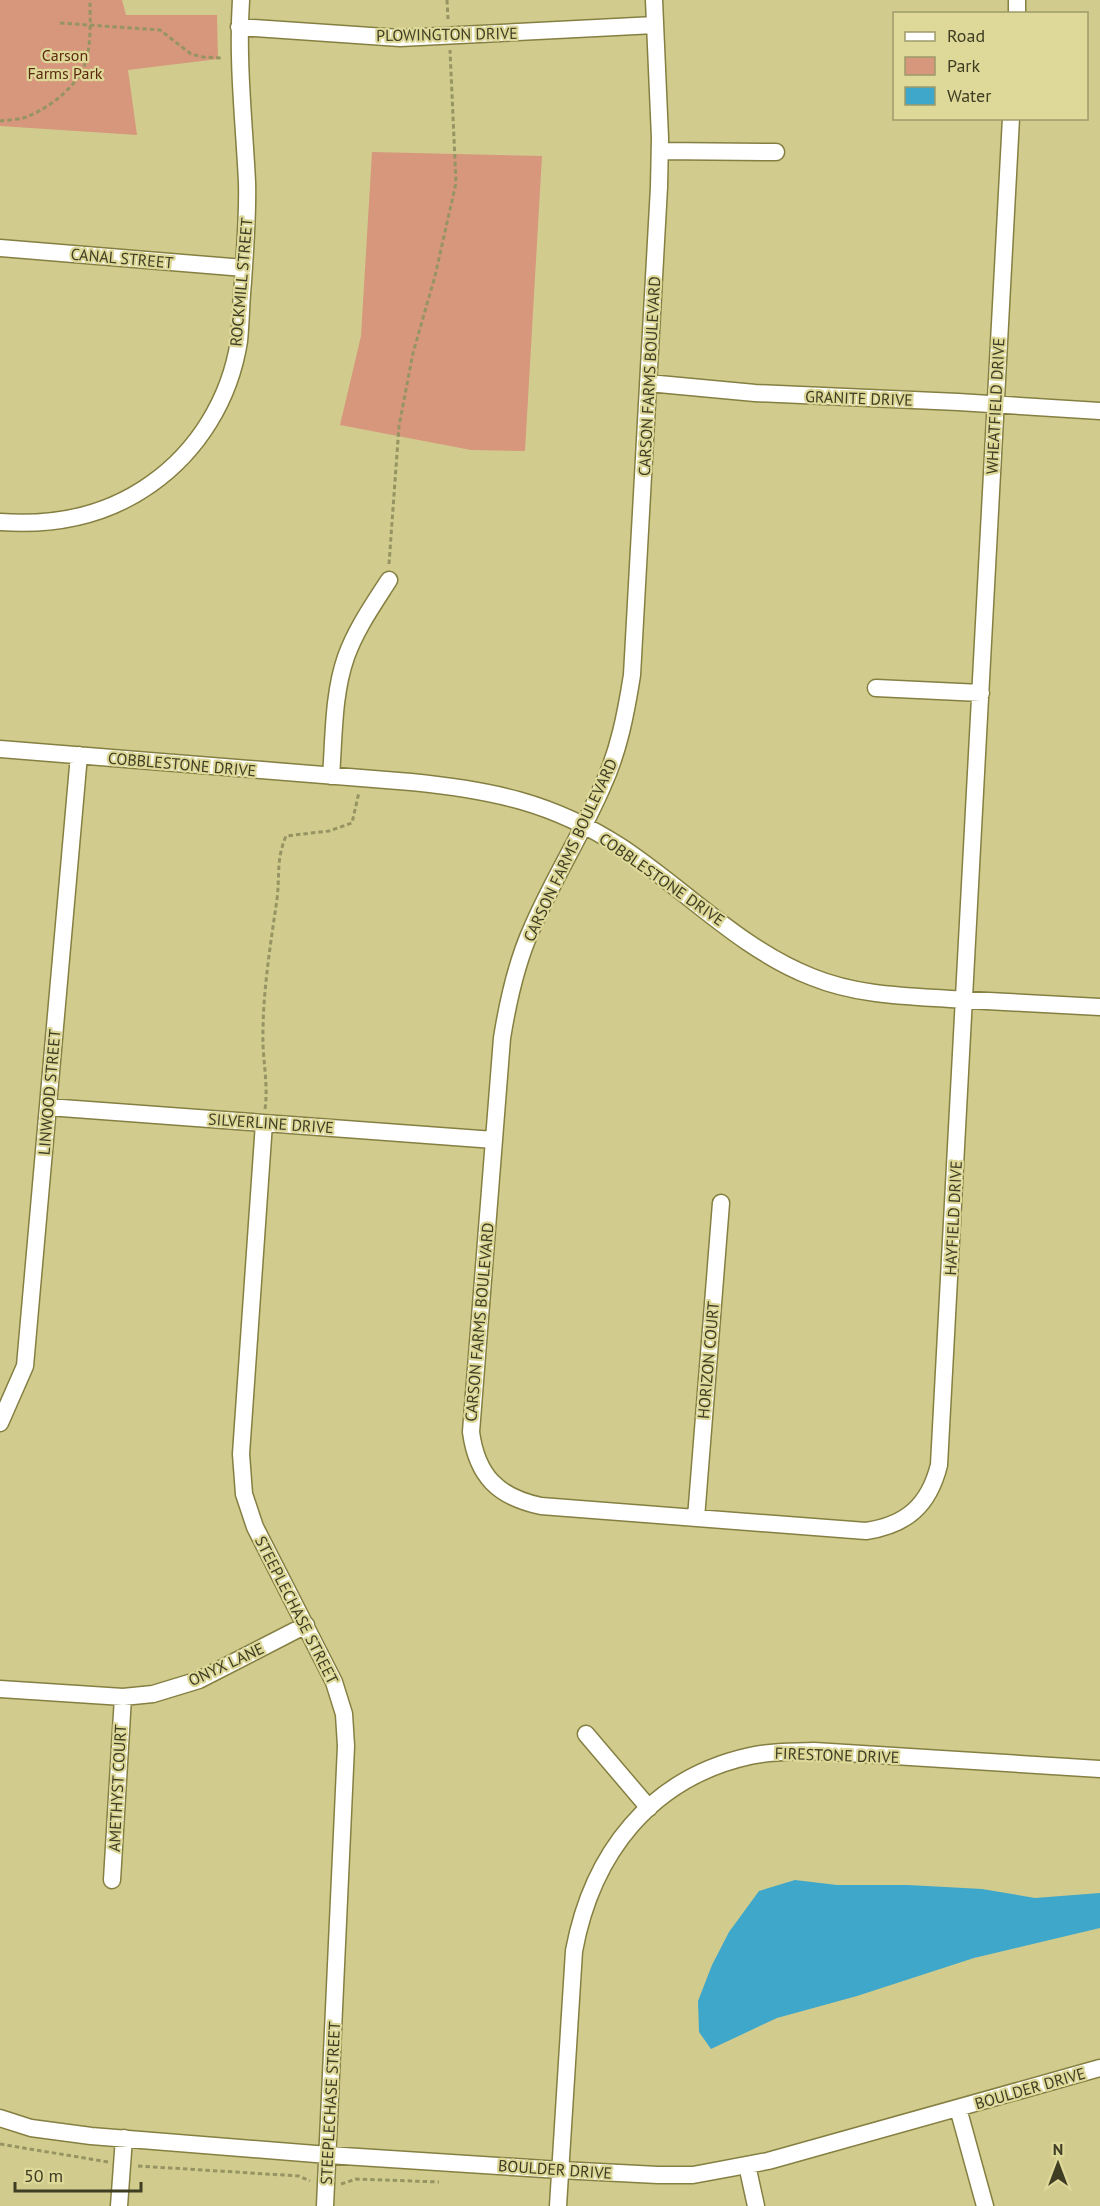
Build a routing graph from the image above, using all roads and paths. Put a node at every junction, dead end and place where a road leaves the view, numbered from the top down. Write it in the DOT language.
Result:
graph roads {
  1 [pos="90,0"];
  2 [pos="241,0"];
  3 [pos="447,0"];
  4 [pos="654,0"];
  5 [pos="60,23"];
  6 [pos="90,25"];
  7 [pos="655,25"];
  8 [pos="239,27"];
  9 [pos="449,36"];
  10 [pos="240,58"];
  11 [pos="1011,120"];
  12 [pos="0,121"];
  13 [pos="660,151"];
  14 [pos="776,152"];
  15 [pos="0,248"];
  16 [pos="244,268"];
  17 [pos="648,383"];
  18 [pos="995,404"];
  19 [pos="1100,411"];
  20 [pos="0,522"];
  21 [pos="388,580"];
  22 [pos="876,688"];
  23 [pos="981,693"];
  24 [pos="0,749"];
  25 [pos="79,755"];
  26 [pos="331,776"];
  27 [pos="360,778"];
  28 [pos="584,825"];
  29 [pos="964,1000"];
  30 [pos="1100,1007"];
  31 [pos="48,1107"];
  32 [pos="264,1123"];
  33 [pos="494,1140"];
  34 [pos="721,1203"];
  35 [pos="0,1423"];
  36 [pos="696,1518"];
  37 [pos="306,1625"];
  38 [pos="0,1689"];
  39 [pos="123,1697"];
  40 [pos="586,1734"];
  41 [pos="1100,1769"];
  42 [pos="650,1808"];
  43 [pos="112,1880"];
  44 [pos="1100,2068"];
  45 [pos="958,2108"];
  46 [pos="0,2118"];
  47 [pos="124,2138"];
  48 [pos="0,2144"];
  49 [pos="328,2155"];
  50 [pos="122,2164"];
  51 [pos="747,2165"];
  52 [pos="560,2170"];
  53 [pos="440,2182"];
  54 [pos="326,2183"];
  55 [pos="119,2206"];
  56 [pos="325,2206"];
  57 [pos="558,2206"];
  58 [pos="756,2206"];
  59 [pos="986,2206"];
  1 -- 6 [label="path"];
  2 -- 8 [label="street, ROCKMILL STREET"];
  3 -- 9 [label="path"];
  4 -- 7 [label="street, CARSON FARMS BOULEVARD"];
  5 -- 6 [label="path"];
  6 -- 10 [label="path"];
  6 -- 12 [label="path"];
  7 -- 9 [label="street, PLOWINGTON DRIVE"];
  7 -- 13 [label="street, CARSON FARMS BOULEVARD"];
  8 -- 9 [label="street, PLOWINGTON DRIVE"];
  8 -- 10 [label="street, ROCKMILL STREET"];
  9 -- 21 [label="path"];
  10 -- 16 [label="street, ROCKMILL STREET"];
  11 -- 18 [label="street, WHEATFIELD DRIVE"];
  13 -- 14 [label="street"];
  13 -- 17 [label="street, CARSON FARMS BOULEVARD"];
  15 -- 16 [label="street, CANAL STREET"];
  16 -- 20 [label="street, ROCKMILL STREET"];
  17 -- 18 [label="street, GRANITE DRIVE"];
  17 -- 28 [label="street, CARSON FARMS BOULEVARD"];
  18 -- 19 [label="street, GRANITE DRIVE"];
  18 -- 23 [label="street, WHEATFIELD DRIVE"];
  21 -- 26 [label="street"];
  22 -- 23 [label="street"];
  23 -- 29 [label="street, HAYFIELD DRIVE"];
  24 -- 25 [label="street, COBBLESTONE DRIVE"];
  25 -- 26 [label="street, COBBLESTONE DRIVE"];
  25 -- 31 [label="street, LINWOOD STREET"];
  26 -- 27 [label="street, COBBLESTONE DRIVE"];
  27 -- 28 [label="street, COBBLESTONE DRIVE"];
  27 -- 32 [label="path"];
  28 -- 29 [label="street, COBBLESTONE DRIVE"];
  28 -- 33 [label="street, CARSON FARMS BOULEVARD"];
  29 -- 30 [label="street, COBBLESTONE DRIVE"];
  29 -- 36 [label="street, HAYFIELD DRIVE"];
  31 -- 32 [label="street, SILVERLINE DRIVE"];
  31 -- 35 [label="street, LINWOOD STREET"];
  32 -- 33 [label="street, SILVERLINE DRIVE"];
  32 -- 37 [label="street, STEEPLECHASE STREET"];
  33 -- 36 [label="street, CARSON FARMS BOULEVARD"];
  34 -- 36 [label="street, HORIZON COURT"];
  37 -- 39 [label="street, ONYX LANE"];
  37 -- 49 [label="street, STEEPLECHASE STREET"];
  38 -- 39 [label="street, ONYX LANE"];
  39 -- 43 [label="street, AMETHYST COURT"];
  40 -- 42 [label="street"];
  41 -- 42 [label="street, FIRESTONE DRIVE"];
  42 -- 52 [label="street, FIRESTONE DRIVE"];
  44 -- 45 [label="street, BOULDER DRIVE"];
  45 -- 51 [label="street, BOULDER DRIVE"];
  45 -- 59 [label="street"];
  46 -- 47 [label="street, BOULDER DRIVE"];
  47 -- 49 [label="street, BOULDER DRIVE"];
  47 -- 50 [label="street"];
  48 -- 50 [label="path"];
  49 -- 52 [label="street, BOULDER DRIVE"];
  49 -- 54 [label="street, STEEPLECHASE STREET"];
  50 -- 54 [label="path"];
  50 -- 55 [label="street"];
  51 -- 52 [label="street, BOULDER DRIVE"];
  51 -- 58 [label="street"];
  52 -- 57 [label="street, FIRESTONE DRIVE"];
  53 -- 54 [label="path"];
  54 -- 56 [label="street, STEEPLECHASE STREET"];
}
